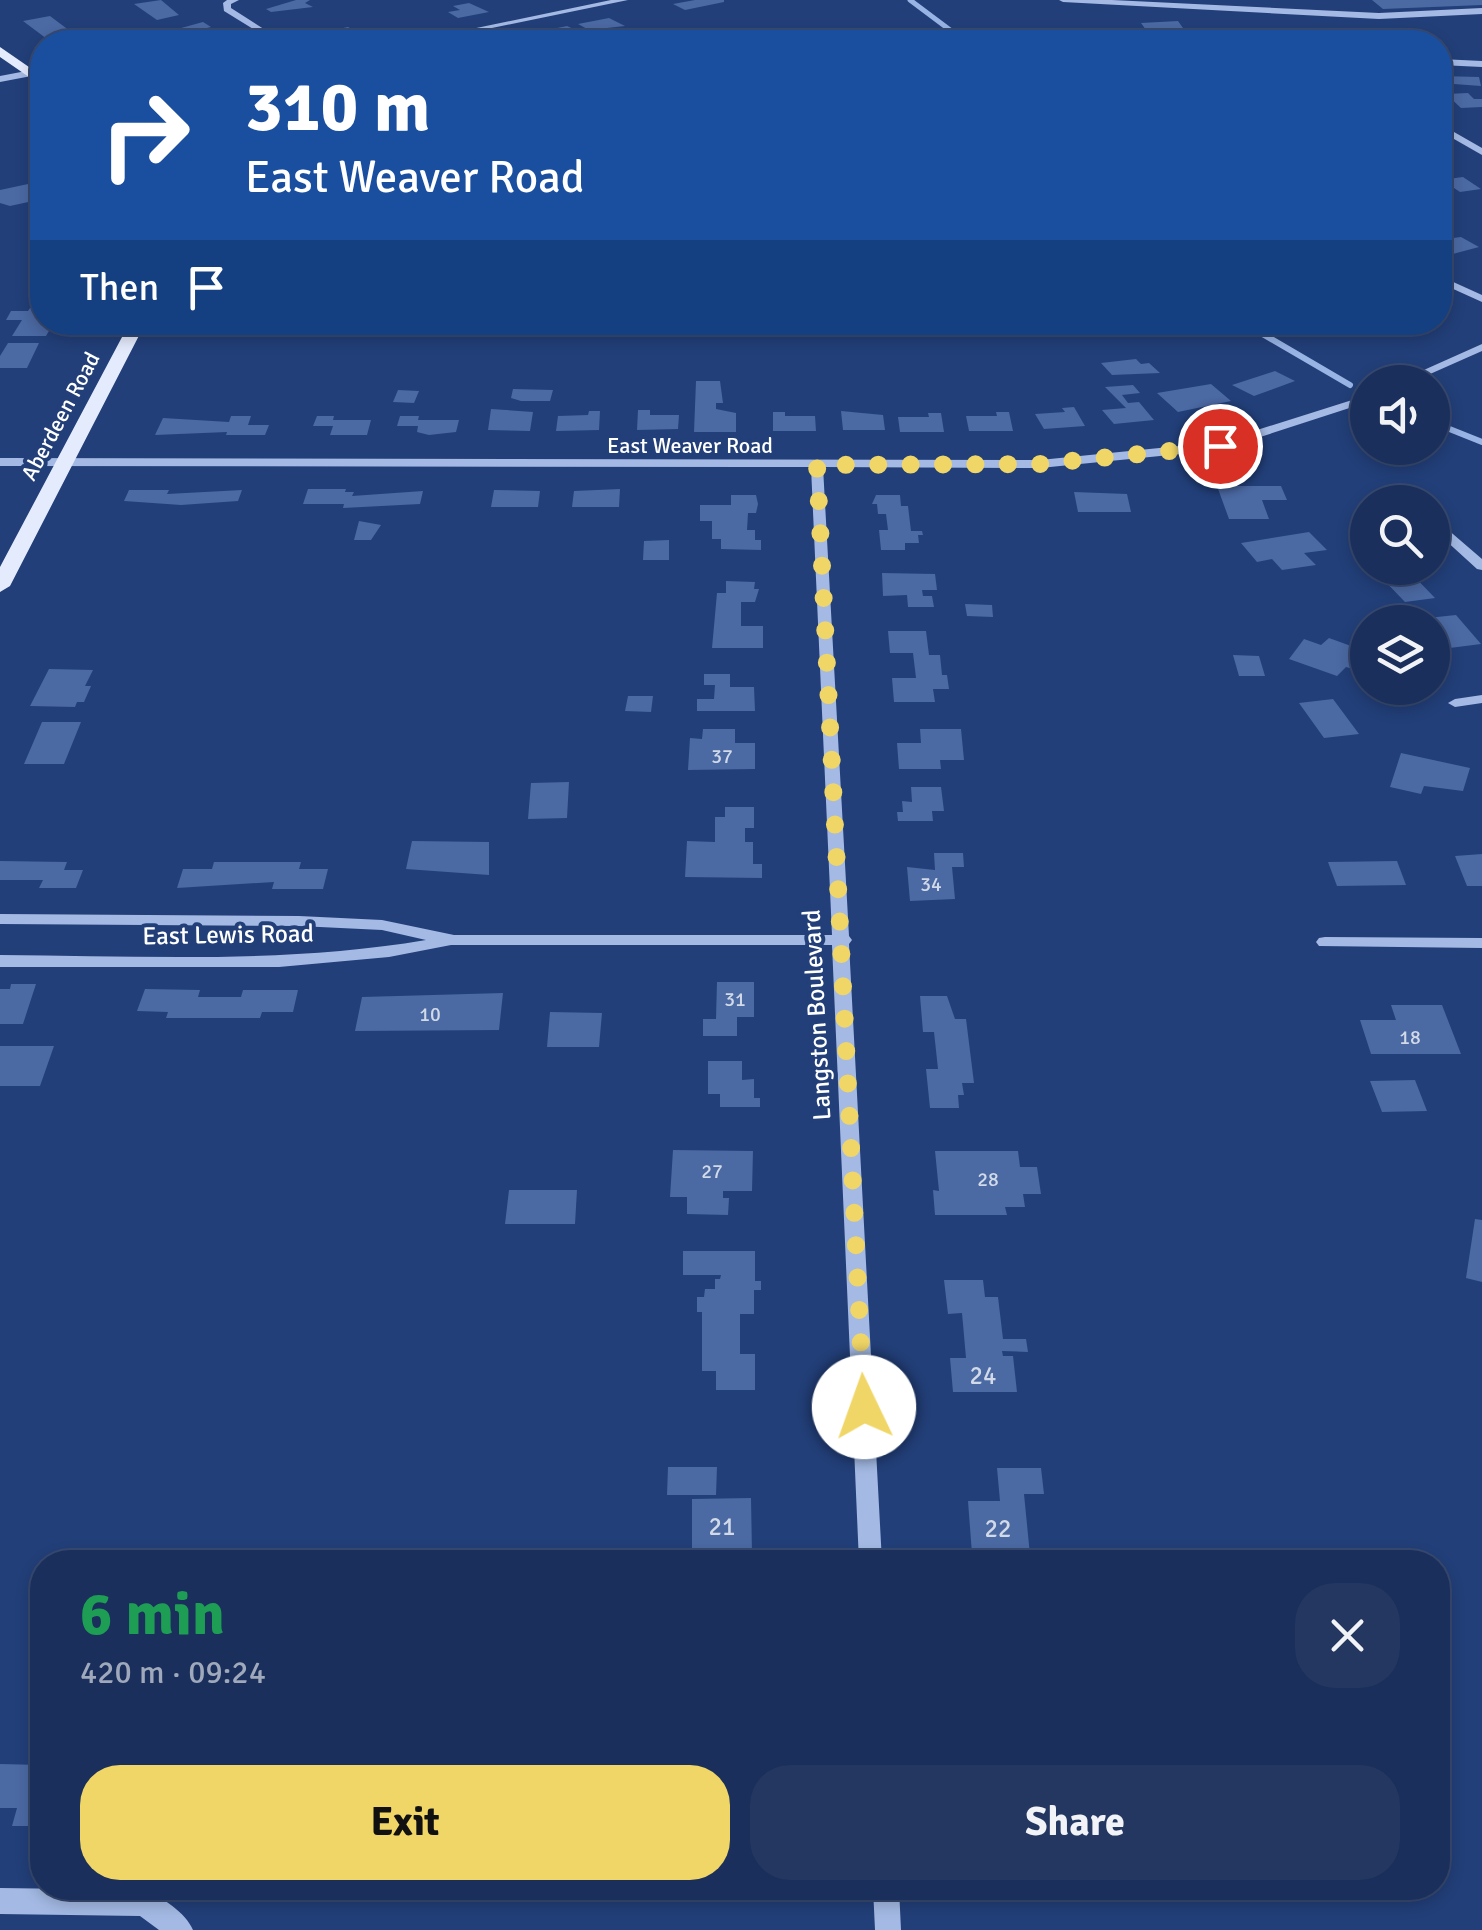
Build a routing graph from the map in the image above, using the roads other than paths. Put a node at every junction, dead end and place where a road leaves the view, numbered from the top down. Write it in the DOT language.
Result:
graph roads {
  1 [pos="235,0"];
  2 [pos="624,0"];
  3 [pos="1063,0"];
  4 [pos="1078,0"];
  5 [pos="1210,0"];
  6 [pos="1122,2"];
  7 [pos="1218,8"];
  8 [pos="1482,11"];
  9 [pos="260,30"];
  10 [pos="473,30"];
  11 [pos="0,51"];
  12 [pos="1452,63"];
  13 [pos="1482,64"];
  14 [pos="30,70"];
  15 [pos="30,78"];
  16 [pos="0,79"];
  17 [pos="30,80"];
  18 [pos="0,91"];
  19 [pos="1452,134"];
  20 [pos="1482,152"];
  21 [pos="1452,285"];
  22 [pos="1482,299"];
  23 [pos="131,335"];
  24 [pos="1482,347"];
  25 [pos="1441,365"];
  26 [pos="1350,404"];
  27 [pos="0,462"];
  28 [pos="64,462"];
  29 [pos="817,465"];
  30 [pos="1450,537"];
  31 [pos="1482,566"];
  32 [pos="0,586"];
  33 [pos="1482,698"];
  34 [pos="1455,704"];
  35 [pos="0,919"];
  36 [pos="454,940"];
  37 [pos="843,940"];
  38 [pos="1326,942"];
  39 [pos="1482,943"];
  40 [pos="0,961"];
  41 [pos="871,1550"];
  42 [pos="887,1900"];
  43 [pos="0,1901"];
  44 [pos="180,1930"];
  45 [pos="888,1930"];
  1 -- 9 [label="street"];
  2 -- 10 [label="street"];
  3 -- 4 [label="street"];
  4 -- 6 [label="street"];
  5 -- 7 [label="street"];
  6 -- 7 [label="street"];
  7 -- 8 [label="street"];
  11 -- 14 [label="main road"];
  12 -- 13 [label="street"];
  15 -- 16 [label="street"];
  17 -- 18 [label="street"];
  19 -- 20 [label="street"];
  21 -- 22 [label="street"];
  23 -- 28 [label="main road, Aberdeen Road"];
  24 -- 25 [label="street"];
  26 -- 29 [label="street, East Weaver Road"];
  27 -- 28 [label="street, East Weaver Road"];
  28 -- 29 [label="street, East Weaver Road"];
  28 -- 32 [label="main road, Aberdeen Road"];
  29 -- 37 [label="street, Langston Boulevard"];
  30 -- 31 [label="street"];
  33 -- 34 [label="street"];
  35 -- 36 [label="street, East Lewis Road"];
  36 -- 37 [label="street, East Lewis Road"];
  36 -- 40 [label="street, East Lewis Road"];
  37 -- 41 [label="street, Langston Boulevard"];
  38 -- 39 [label="street"];
  42 -- 45 [label="street"];
  43 -- 44 [label="street"];
}
